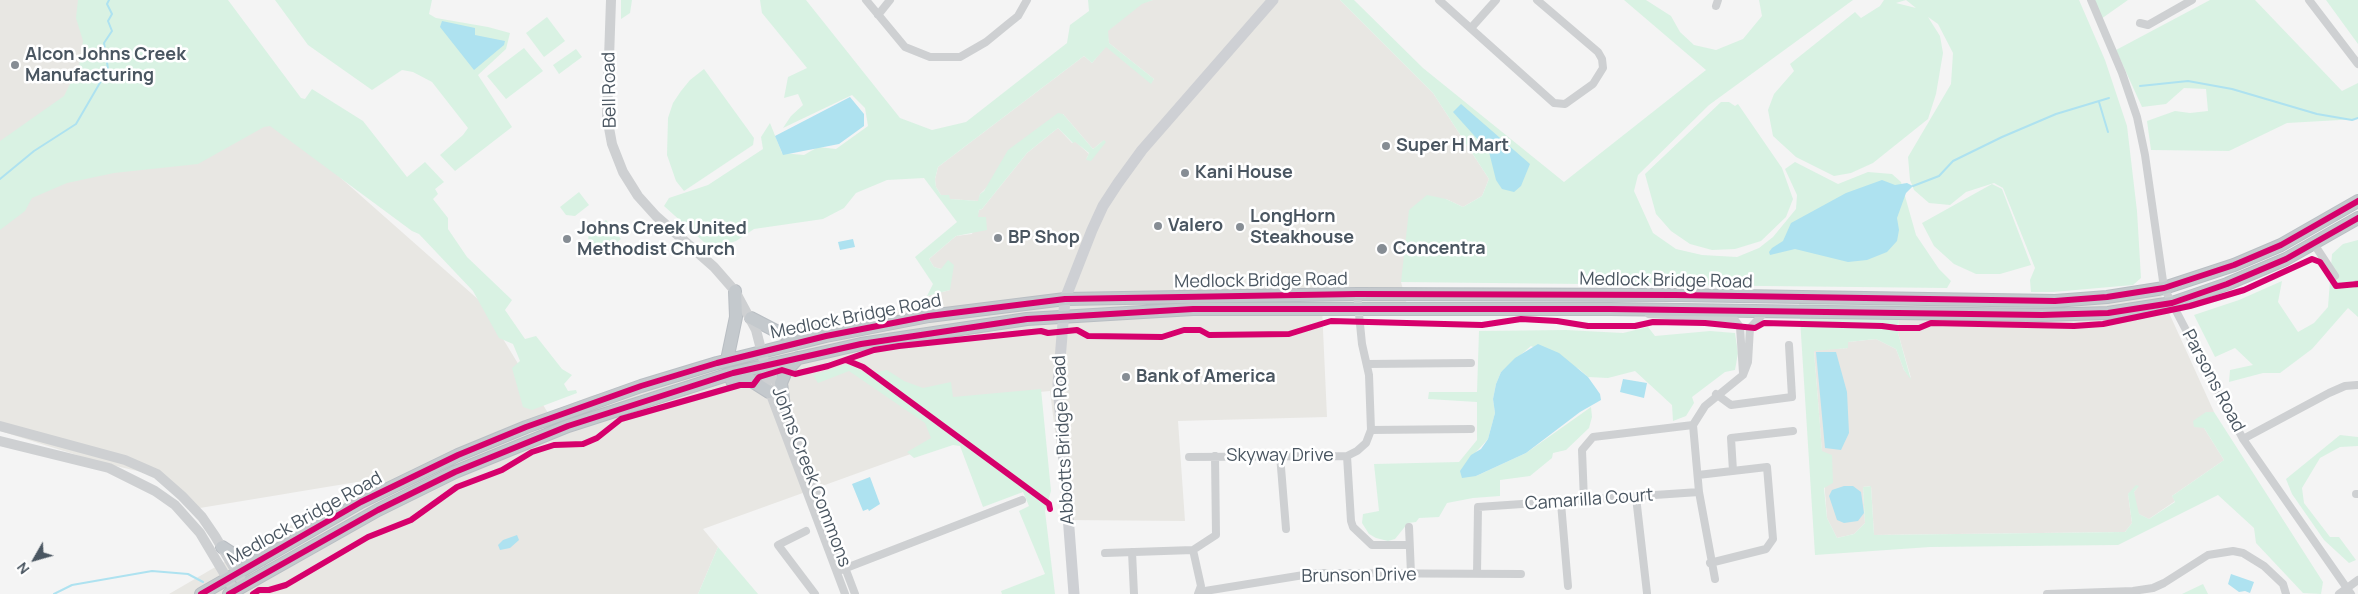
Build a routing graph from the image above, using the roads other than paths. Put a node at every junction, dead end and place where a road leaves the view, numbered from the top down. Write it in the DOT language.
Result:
graph roads {
  1 [pos="611,0"];
  2 [pos="866,0"];
  3 [pos="890,0"];
  4 [pos="1027,0"];
  5 [pos="1273,0"];
  6 [pos="1439,0"];
  7 [pos="1496,0"];
  8 [pos="1537,0"];
  9 [pos="2091,0"];
  10 [pos="2192,0"];
  11 [pos="2308,0"];
  12 [pos="878,15"];
  13 [pos="2140,23"];
  14 [pos="1471,28"];
  15 [pos="2358,64"];
  16 [pos="2358,201"];
  17 [pos="2358,218"];
  18 [pos="2314,244"];
  19 [pos="2336,276"];
  20 [pos="2164,288"];
  21 [pos="735,292"];
  22 [pos="1357,294"];
  23 [pos="1065,299"];
  24 [pos="2172,303"];
  25 [pos="1359,309"];
  26 [pos="1633,309"];
  27 [pos="1765,312"];
  28 [pos="1062,316"];
  29 [pos="751,318"];
  30 [pos="881,326"];
  31 [pos="1789,346"];
  32 [pos="762,351"];
  33 [pos="798,358"];
  34 [pos="727,360"];
  35 [pos="1471,363"];
  36 [pos="1367,364"];
  37 [pos="765,365"];
  38 [pos="1743,374"];
  39 [pos="2357,384"];
  40 [pos="769,392"];
  41 [pos="1716,394"];
  42 [pos="638,402"];
  43 [pos="784,407"];
  44 [pos="1694,425"];
  45 [pos="0,426"];
  46 [pos="1471,429"];
  47 [pos="1372,430"];
  48 [pos="1794,431"];
  49 [pos="2243,439"];
  50 [pos="0,441"];
  51 [pos="1280,455"];
  52 [pos="1215,456"];
  53 [pos="1347,456"];
  54 [pos="1189,457"];
  55 [pos="1733,471"];
  56 [pos="1698,475"];
  57 [pos="1700,492"];
  58 [pos="1636,497"];
  59 [pos="1022,500"];
  60 [pos="1584,501"];
  61 [pos="822,503"];
  62 [pos="1561,503"];
  63 [pos="812,507"];
  64 [pos="1409,527"];
  65 [pos="806,530"];
  66 [pos="1286,530"];
  67 [pos="835,539"];
  68 [pos="825,542"];
  69 [pos="1409,545"];
  70 [pos="222,547"];
  71 [pos="1193,550"];
  72 [pos="1132,552"];
  73 [pos="1105,553"];
  74 [pos="262,559"];
  75 [pos="1710,563"];
  76 [pos="846,568"];
  77 [pos="837,572"];
  78 [pos="1411,574"];
  79 [pos="1477,574"];
  80 [pos="1522,574"];
  81 [pos="1714,579"];
  82 [pos="2358,580"];
  83 [pos="235,584"];
  84 [pos="1568,586"];
  85 [pos="2349,591"];
  86 [pos="1073,593"];
  87 [pos="1198,593"];
  88 [pos="1648,593"];
  89 [pos="201,594"];
  90 [pos="815,594"];
  91 [pos="845,594"];
  92 [pos="855,594"];
  93 [pos="1134,594"];
  94 [pos="2048,594"];
  95 [pos="2073,594"];
  96 [pos="2286,594"];
  97 [pos="2339,594"];
  1 -- 21 [label="street, Bell Road"];
  2 -- 12 [label="street"];
  3 -- 12 [label="street"];
  4 -- 12 [label="street"];
  5 -- 23 [label="main road, Abbotts Bridge Road"];
  6 -- 14 [label="street"];
  7 -- 14 [label="street"];
  8 -- 14 [label="street"];
  9 -- 20 [label="street, Parsons Road"];
  10 -- 13 [label="street"];
  11 -- 15 [label="street"];
  16 -- 20 [label="highway, Medlock Bridge Road"];
  17 -- 18 [label="highway, Medlock Bridge Road"];
  18 -- 19 [label="street"];
  18 -- 24 [label="highway, Medlock Bridge Road"];
  20 -- 22 [label="highway, Medlock Bridge Road"];
  20 -- 24 [label="street, Parsons Road"];
  21 -- 29 [label="street, Bell Road"];
  21 -- 34 [label="highway"];
  22 -- 23 [label="highway, Medlock Bridge Road"];
  22 -- 25 [label="street"];
  23 -- 28 [label="main road, Abbotts Bridge Road"];
  23 -- 30 [label="highway, Medlock Bridge Road"];
  24 -- 27 [label="highway, Medlock Bridge Road"];
  24 -- 49 [label="street, Parsons Road"];
  25 -- 26 [label="highway, Medlock Bridge Road"];
  25 -- 28 [label="highway, Medlock Bridge Road"];
  25 -- 36 [label="street"];
  26 -- 27 [label="highway, Medlock Bridge Road"];
  26 -- 38 [label="street, Medlock Bridge Road"];
  27 -- 38 [label="street"];
  28 -- 33 [label="highway, Medlock Bridge Road"];
  28 -- 86 [label="main road, Abbotts Bridge Road"];
  29 -- 30 [label="highway"];
  29 -- 32 [label="street, Bell Road"];
  30 -- 32 [label="highway, Medlock Bridge Road"];
  31 -- 41 [label="street"];
  32 -- 34 [label="highway, Medlock Bridge Road"];
  32 -- 37 [label="street, Bell Road"];
  33 -- 37 [label="highway, Medlock Bridge Road"];
  33 -- 43 [label="highway"];
  34 -- 74 [label="highway, Medlock Bridge Road"];
  35 -- 36 [label="street"];
  36 -- 47 [label="street"];
  37 -- 40 [label="street, Johns Creek Commons"];
  37 -- 42 [label="highway, Medlock Bridge Road"];
  37 -- 43 [label="street, Johns Creek Commons"];
  38 -- 41 [label="street"];
  39 -- 49 [label="street"];
  40 -- 42 [label="highway"];
  40 -- 63 [label="street, Johns Creek Commons"];
  41 -- 44 [label="street"];
  42 -- 83 [label="highway, Medlock Bridge Road"];
  43 -- 61 [label="street, Johns Creek Commons"];
  44 -- 56 [label="street"];
  44 -- 60 [label="street"];
  45 -- 70 [label="street"];
  46 -- 47 [label="street"];
  47 -- 53 [label="street, Skyway Drive"];
  48 -- 55 [label="street"];
  49 -- 85 [label="street, Parsons Road"];
  50 -- 83 [label="street"];
  51 -- 52 [label="street, Skyway Drive"];
  51 -- 53 [label="street, Skyway Drive"];
  51 -- 66 [label="street"];
  52 -- 54 [label="street, Skyway Drive"];
  52 -- 71 [label="street"];
  53 -- 69 [label="street"];
  55 -- 56 [label="street"];
  55 -- 75 [label="street"];
  56 -- 57 [label="street"];
  57 -- 58 [label="street, Camarilla Court"];
  57 -- 75 [label="street"];
  58 -- 60 [label="street, Camarilla Court"];
  58 -- 88 [label="street"];
  59 -- 76 [label="street"];
  60 -- 62 [label="street, Camarilla Court"];
  61 -- 63 [label="street"];
  61 -- 67 [label="street, Johns Creek Commons"];
  62 -- 79 [label="street, Camarilla Court"];
  62 -- 84 [label="street"];
  63 -- 68 [label="street, Johns Creek Commons"];
  64 -- 69 [label="street"];
  65 -- 90 [label="street"];
  67 -- 68 [label="street"];
  67 -- 76 [label="street, Johns Creek Commons"];
  68 -- 77 [label="street, Johns Creek Commons"];
  69 -- 78 [label="street"];
  70 -- 74 [label="highway"];
  70 -- 83 [label="street"];
  71 -- 72 [label="street"];
  71 -- 87 [label="street"];
  72 -- 73 [label="street"];
  72 -- 93 [label="street"];
  74 -- 83 [label="highway, Medlock Bridge Road"];
  75 -- 81 [label="street"];
  76 -- 77 [label="street"];
  76 -- 92 [label="street, Johns Creek Commons"];
  77 -- 91 [label="street, Johns Creek Commons"];
  78 -- 79 [label="street, Brunson Drive"];
  78 -- 87 [label="street, Brunson Drive"];
  79 -- 80 [label="street, Brunson Drive"];
  82 -- 85 [label="street"];
  83 -- 89 [label="highway, Medlock Bridge Road"];
  85 -- 97 [label="street"];
  94 -- 95 [label="street"];
  95 -- 96 [label="street"];
}
